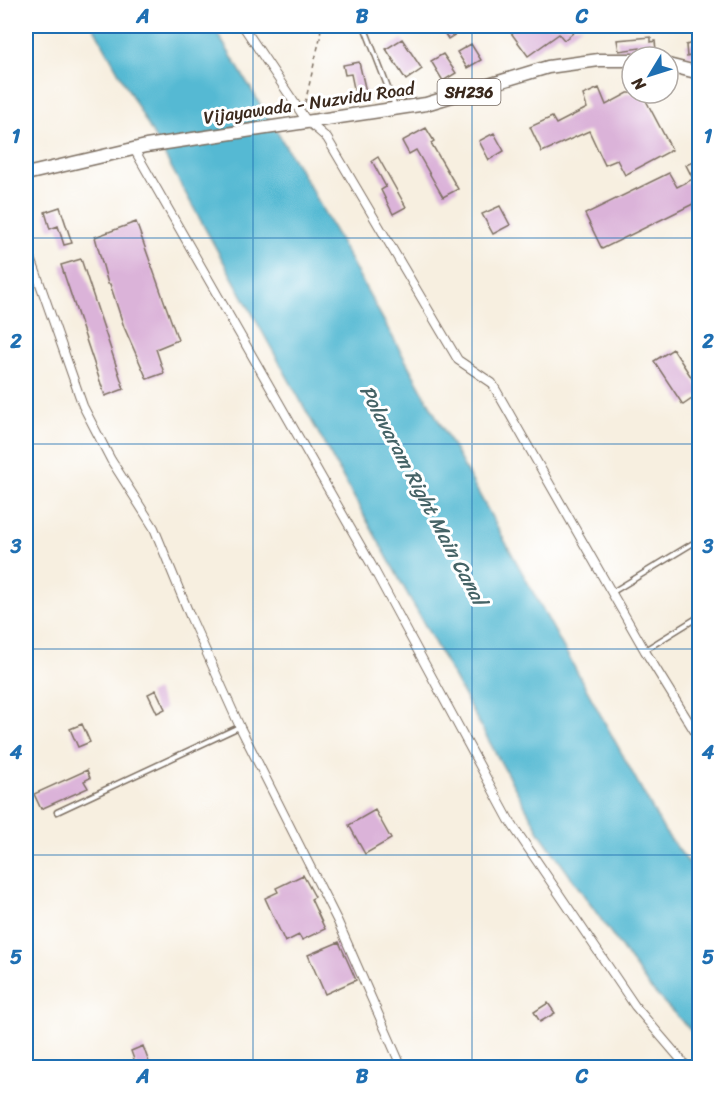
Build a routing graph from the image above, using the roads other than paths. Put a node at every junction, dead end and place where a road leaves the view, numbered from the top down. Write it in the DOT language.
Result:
graph roads {
  1 [pos="243,26"];
  2 [pos="364,26"];
  3 [pos="620,60"];
  4 [pos="680,68"];
  5 [pos="699,74"];
  6 [pos="397,110"];
  7 [pos="303,116"];
  8 [pos="140,147"];
  9 [pos="26,174"];
  10 [pos="26,244"];
  11 [pos="699,538"];
  12 [pos="611,593"];
  13 [pos="699,616"];
  14 [pos="645,651"];
  15 [pos="240,727"];
  16 [pos="699,740"];
  17 [pos="57,812"];
  18 [pos="402,1068"];
  19 [pos="688,1068"];
  1 -- 7 [label="street"];
  2 -- 6 [label="lane"];
  3 -- 6 [label="main road, Vijayawada - Nuzvidu Road / SH236"];
  4 -- 5 [label="main road"];
  6 -- 7 [label="main road, Vijayawada - Nuzvidu Road / SH236"];
  7 -- 8 [label="main road, Vijayawada - Nuzvidu Road / SH236"];
  7 -- 12 [label="street"];
  8 -- 9 [label="main road, Vijayawada - Nuzvidu Road / SH236"];
  8 -- 19 [label="street"];
  10 -- 15 [label="street"];
  11 -- 12 [label="lane"];
  12 -- 14 [label="street"];
  13 -- 14 [label="lane"];
  14 -- 16 [label="street"];
  15 -- 17 [label="lane"];
  15 -- 18 [label="street"];
}
